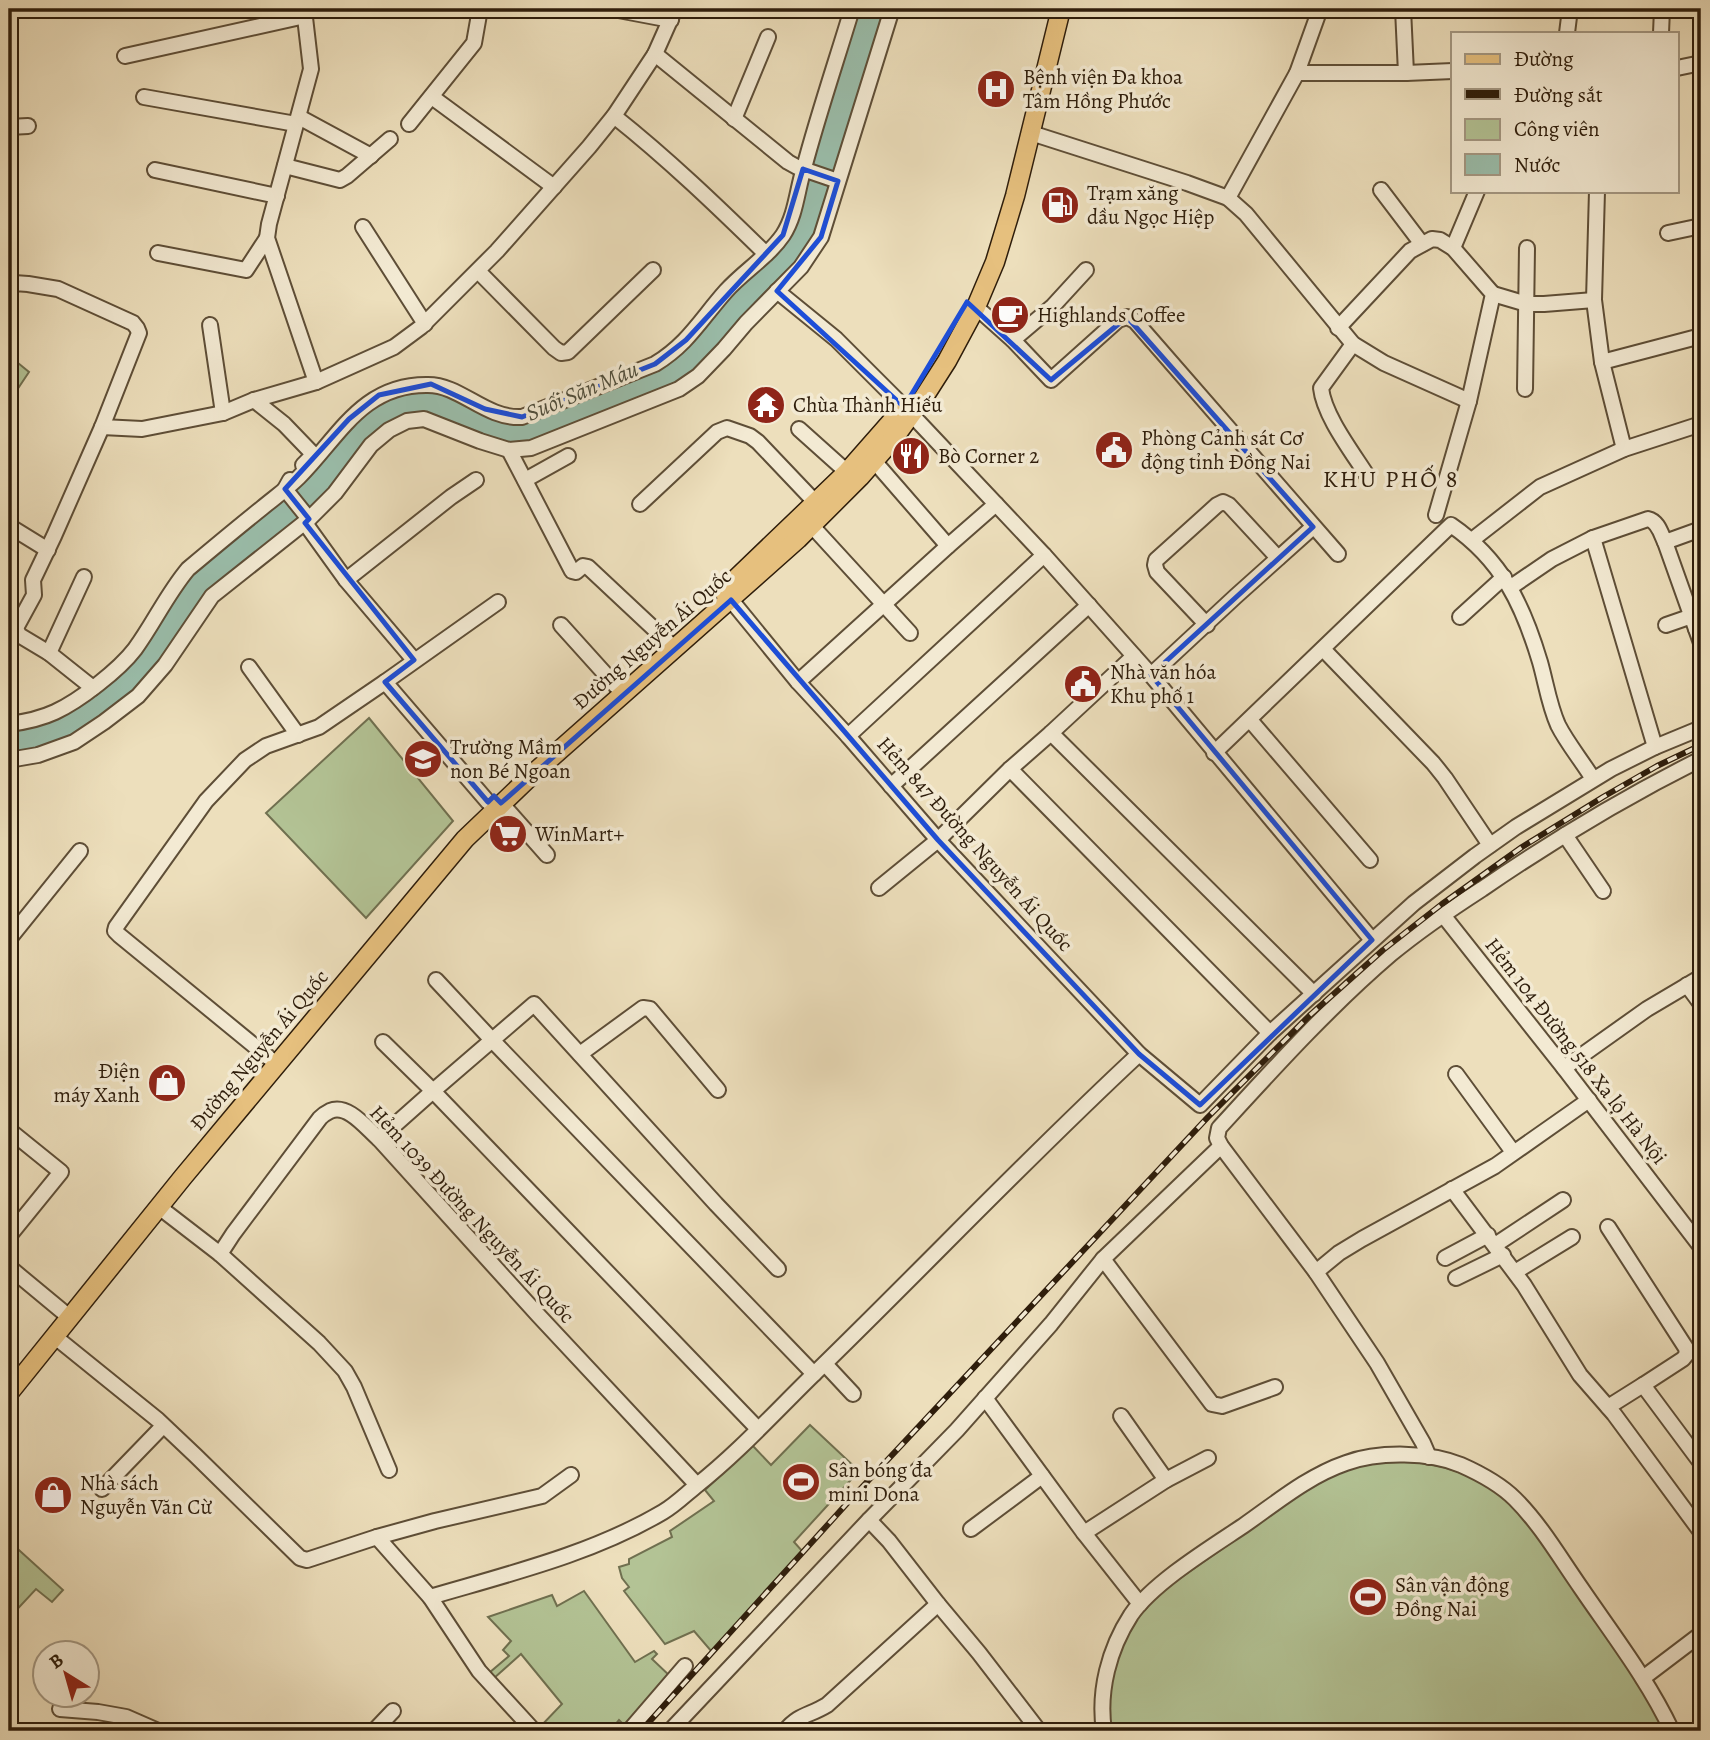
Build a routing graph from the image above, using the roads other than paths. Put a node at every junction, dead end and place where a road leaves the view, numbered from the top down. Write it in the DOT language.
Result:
graph roads {
  1 [pos="480,9"];
  2 [pos="613,9"];
  3 [pos="852,9"];
  4 [pos="892,9"];
  5 [pos="1049,9"];
  6 [pos="1061,9"];
  7 [pos="1320,9"];
  8 [pos="1403,9"];
  9 [pos="1425,9"];
  10 [pos="1447,9"];
  11 [pos="1570,9"];
  12 [pos="1662,9"];
  13 [pos="304,12"];
  14 [pos="673,14"];
  15 [pos="1567,32"];
  16 [pos="1661,32"];
  17 [pos="768,37"];
  18 [pos="654,54"];
  19 [pos="125,56"];
  20 [pos="1701,63"];
  21 [pos="1678,68"];
  22 [pos="1451,71"];
  23 [pos="1297,73"];
  24 [pos="1406,74"];
  25 [pos="144,97"];
  26 [pos="432,97"];
  27 [pos="614,116"];
  28 [pos="734,119"];
  29 [pos="298,120"];
  30 [pos="409,124"];
  31 [pos="9,127"];
  32 [pos="28,127"];
  33 [pos="1031,134"];
  34 [pos="390,139"];
  35 [pos="371,156"];
  36 [pos="285,166"];
  37 [pos="803,169"];
  38 [pos="155,170"];
  39 [pos="838,181"];
  40 [pos="554,187"];
  41 [pos="1381,190"];
  42 [pos="1477,192"];
  43 [pos="1597,192"];
  44 [pos="277,196"];
  45 [pos="1228,198"];
  46 [pos="1701,226"];
  47 [pos="363,227"];
  48 [pos="1668,233"];
  49 [pos="267,238"];
  50 [pos="1422,244"];
  51 [pos="1453,248"];
  52 [pos="1527,248"];
  53 [pos="158,253"];
  54 [pos="766,254"];
  55 [pos="653,270"];
  56 [pos="1086,270"];
  57 [pos="478,271"];
  58 [pos="9,290"];
  59 [pos="776,292"];
  60 [pos="1493,294"];
  61 [pos="1594,300"];
  62 [pos="1527,304"];
  63 [pos="971,305"];
  64 [pos="425,324"];
  65 [pos="210,325"];
  66 [pos="1338,328"];
  67 [pos="1701,336"];
  68 [pos="1013,340"];
  69 [pos="1353,344"];
  70 [pos="1602,362"];
  71 [pos="316,382"];
  72 [pos="1525,389"];
  73 [pos="254,400"];
  74 [pos="1469,401"];
  75 [pos="908,411"];
  76 [pos="223,413"];
  77 [pos="1701,424"];
  78 [pos="102,427"];
  79 [pos="799,429"];
  80 [pos="1624,449"];
  81 [pos="509,450"];
  82 [pos="568,456"];
  83 [pos="874,462"];
  84 [pos="847,472"];
  85 [pos="1368,477"];
  86 [pos="476,480"];
  87 [pos="524,480"];
  88 [pos="285,489"];
  89 [pos="817,503"];
  90 [pos="996,504"];
  91 [pos="640,505"];
  92 [pos="1436,516"];
  93 [pos="307,521"];
  94 [pos="9,526"];
  95 [pos="812,526"];
  96 [pos="1313,527"];
  97 [pos="1701,529"];
  98 [pos="1593,538"];
  99 [pos="1472,540"];
  100 [pos="1665,542"];
  101 [pos="948,546"];
  102 [pos="48,550"];
  103 [pos="1338,554"];
  104 [pos="1044,555"];
  105 [pos="1278,558"];
  106 [pos="84,577"];
  107 [pos="346,580"];
  108 [pos="1507,582"];
  109 [pos="730,600"];
  110 [pos="498,602"];
  111 [pos="884,604"];
  112 [pos="1089,605"];
  113 [pos="1460,617"];
  114 [pos="561,625"];
  115 [pos="1207,625"];
  116 [pos="1666,625"];
  117 [pos="1698,629"];
  118 [pos="910,633"];
  119 [pos="667,641"];
  120 [pos="1323,649"];
  121 [pos="49,653"];
  122 [pos="1134,656"];
  123 [pos="414,660"];
  124 [pos="249,667"];
  125 [pos="1151,675"];
  126 [pos="385,682"];
  127 [pos="798,682"];
  128 [pos="616,687"];
  129 [pos="93,688"];
  130 [pos="1250,720"];
  131 [pos="9,724"];
  132 [pos="1701,729"];
  133 [pos="1051,733"];
  134 [pos="298,735"];
  135 [pos="848,736"];
  136 [pos="1655,747"];
  137 [pos="1214,753"];
  138 [pos="1701,759"];
  139 [pos="9,760"];
  140 [pos="1010,769"];
  141 [pos="1593,779"];
  142 [pos="891,786"];
  143 [pos="494,803"];
  144 [pos="1564,835"];
  145 [pos="938,840"];
  146 [pos="1490,845"];
  147 [pos="80,851"];
  148 [pos="547,855"];
  149 [pos="1370,860"];
  150 [pos="879,888"];
  151 [pos="1603,891"];
  152 [pos="1443,915"];
  153 [pos="9,939"];
  154 [pos="1372,940"];
  155 [pos="1701,977"];
  156 [pos="436,980"];
  157 [pos="1688,985"];
  158 [pos="1314,994"];
  159 [pos="1701,1004"];
  160 [pos="1270,1033"];
  161 [pos="492,1040"];
  162 [pos="383,1042"];
  163 [pos="580,1054"];
  164 [pos="1139,1054"];
  165 [pos="268,1057"];
  166 [pos="1564,1068"];
  167 [pos="1455,1074"];
  168 [pos="718,1090"];
  169 [pos="433,1091"];
  170 [pos="1589,1100"];
  171 [pos="9,1130"];
  172 [pos="379,1139"];
  173 [pos="1221,1146"];
  174 [pos="1513,1152"];
  175 [pos="179,1174"];
  176 [pos="1452,1189"];
  177 [pos="1563,1200"];
  178 [pos="159,1207"];
  179 [pos="1608,1227"];
  180 [pos="9,1236"];
  181 [pos="1572,1237"];
  182 [pos="1495,1245"];
  183 [pos="1701,1247"];
  184 [pos="220,1254"];
  185 [pos="1445,1258"];
  186 [pos="1103,1259"];
  187 [pos="9,1267"];
  188 [pos="778,1269"];
  189 [pos="1316,1272"];
  190 [pos="1515,1272"];
  191 [pos="1456,1278"];
  192 [pos="66,1314"];
  193 [pos="50,1333"];
  194 [pos="30,1358"];
  195 [pos="819,1369"];
  196 [pos="9,1376"];
  197 [pos="1643,1385"];
  198 [pos="1275,1387"];
  199 [pos="9,1392"];
  200 [pos="853,1394"];
  201 [pos="985,1398"];
  202 [pos="1608,1407"];
  203 [pos="1121,1416"];
  204 [pos="163,1426"];
  205 [pos="758,1429"];
  206 [pos="1429,1457"];
  207 [pos="1208,1458"];
  208 [pos="1701,1462"];
  209 [pos="389,1470"];
  210 [pos="571,1475"];
  211 [pos="1042,1476"];
  212 [pos="1166,1480"];
  213 [pos="697,1485"];
  214 [pos="102,1489"];
  215 [pos="869,1520"];
  216 [pos="971,1529"];
  217 [pos="1701,1532"];
  218 [pos="1084,1533"];
  219 [pos="377,1537"];
  220 [pos="430,1597"];
  221 [pos="938,1604"];
  222 [pos="1140,1604"];
  223 [pos="1701,1634"];
  224 [pos="685,1667"];
  225 [pos="1643,1678"];
  226 [pos="60,1709"];
  227 [pos="393,1711"];
  228 [pos="158,1731"];
  229 [pos="374,1731"];
  230 [pos="534,1731"];
  231 [pos="629,1731"];
  232 [pos="670,1731"];
  233 [pos="785,1731"];
  234 [pos="1039,1731"];
  235 [pos="1104,1731"];
  236 [pos="1672,1731"];
  1 -- 26 [label="street"];
  2 -- 14 [label="street"];
  3 -- 37 [label="street"];
  4 -- 39 [label="street"];
  5 -- 63 [label="main road, Đường Nguyễn Ái Quốc"];
  6 -- 33 [label="main road, Đường Nguyễn Ái Quốc"];
  7 -- 23 [label="street"];
  8 -- 24 [label="street"];
  9 -- 10 [label="street"];
  11 -- 15 [label="street"];
  12 -- 16 [label="street"];
  13 -- 19 [label="street"];
  13 -- 29 [label="street"];
  14 -- 18 [label="street"];
  17 -- 28 [label="street"];
  18 -- 27 [label="street"];
  18 -- 28 [label="street"];
  20 -- 21 [label="street"];
  22 -- 24 [label="street"];
  23 -- 24 [label="street"];
  23 -- 45 [label="street"];
  25 -- 29 [label="street"];
  26 -- 30 [label="street"];
  26 -- 40 [label="street"];
  27 -- 40 [label="street"];
  27 -- 54 [label="street"];
  28 -- 37 [label="street"];
  29 -- 35 [label="street"];
  29 -- 36 [label="street"];
  31 -- 32 [label="street"];
  33 -- 45 [label="street"];
  33 -- 63 [label="main road, Đường Nguyễn Ái Quốc"];
  34 -- 35 [label="street"];
  35 -- 36 [label="street"];
  36 -- 44 [label="street"];
  37 -- 39 [label="street"];
  37 -- 54 [label="street"];
  38 -- 44 [label="street"];
  39 -- 59 [label="street"];
  40 -- 57 [label="street"];
  41 -- 50 [label="street"];
  42 -- 51 [label="street"];
  43 -- 61 [label="street"];
  44 -- 49 [label="street"];
  45 -- 66 [label="street"];
  46 -- 48 [label="street"];
  47 -- 64 [label="street"];
  49 -- 53 [label="street"];
  49 -- 71 [label="street"];
  50 -- 51 [label="street"];
  50 -- 66 [label="street"];
  51 -- 60 [label="street"];
  52 -- 62 [label="street"];
  54 -- 88 [label="street"];
  55 -- 57 [label="street"];
  56 -- 68 [label="street"];
  57 -- 64 [label="street"];
  58 -- 78 [label="street"];
  59 -- 75 [label="street"];
  59 -- 81 [label="street"];
  60 -- 62 [label="street"];
  60 -- 74 [label="street"];
  61 -- 62 [label="street"];
  61 -- 70 [label="street"];
  62 -- 72 [label="street"];
  63 -- 68 [label="street"];
  63 -- 75 [label="main road, Đường Nguyễn Ái Quốc"];
  64 -- 71 [label="street"];
  65 -- 76 [label="street"];
  66 -- 69 [label="street"];
  67 -- 70 [label="street"];
  68 -- 96 [label="street"];
  69 -- 74 [label="street"];
  69 -- 85 [label="street"];
  70 -- 80 [label="street"];
  71 -- 73 [label="street"];
  73 -- 76 [label="street"];
  73 -- 88 [label="street"];
  74 -- 92 [label="street"];
  75 -- 83 [label="main road, Đường Nguyễn Ái Quốc"];
  75 -- 84 [label="main road, Đường Nguyễn Ái Quốc"];
  75 -- 90 [label="street"];
  76 -- 78 [label="street"];
  77 -- 80 [label="street"];
  78 -- 102 [label="street"];
  79 -- 84 [label="street"];
  80 -- 99 [label="street"];
  81 -- 87 [label="street"];
  81 -- 93 [label="street"];
  82 -- 87 [label="street"];
  83 -- 95 [label="main road, Đường Nguyễn Ái Quốc"];
  83 -- 101 [label="street"];
  84 -- 89 [label="main road, Đường Nguyễn Ái Quốc"];
  86 -- 107 [label="street"];
  87 -- 119 [label="street"];
  88 -- 93 [label="street"];
  88 -- 129 [label="street"];
  89 -- 91 [label="street"];
  89 -- 119 [label="main road, Đường Nguyễn Ái Quốc"];
  90 -- 101 [label="street"];
  90 -- 104 [label="street"];
  93 -- 107 [label="street"];
  93 -- 139 [label="street"];
  94 -- 102 [label="street"];
  95 -- 109 [label="main road, Đường Nguyễn Ái Quốc"];
  95 -- 111 [label="street"];
  96 -- 103 [label="street"];
  96 -- 105 [label="street"];
  97 -- 100 [label="street"];
  98 -- 100 [label="street"];
  98 -- 108 [label="street"];
  98 -- 136 [label="street"];
  99 -- 108 [label="street"];
  99 -- 120 [label="street"];
  100 -- 117 [label="street"];
  101 -- 111 [label="street"];
  102 -- 121 [label="street"];
  104 -- 112 [label="street"];
  104 -- 135 [label="street"];
  105 -- 115 [label="street"];
  105 -- 115 [label="street"];
  106 -- 121 [label="street"];
  107 -- 123 [label="street"];
  108 -- 113 [label="street"];
  108 -- 141 [label="street"];
  109 -- 127 [label="street, Hẻm 847 Đường Nguyễn Ái Quốc"];
  109 -- 143 [label="main road, Đường Nguyễn Ái Quốc"];
  110 -- 123 [label="street"];
  111 -- 118 [label="street"];
  111 -- 127 [label="street"];
  112 -- 122 [label="street"];
  112 -- 142 [label="street"];
  114 -- 128 [label="street"];
  115 -- 125 [label="street"];
  116 -- 117 [label="street"];
  119 -- 128 [label="main road, Đường Nguyễn Ái Quốc"];
  120 -- 130 [label="street"];
  120 -- 146 [label="street"];
  121 -- 129 [label="street"];
  122 -- 125 [label="street"];
  122 -- 133 [label="street"];
  123 -- 126 [label="street"];
  124 -- 134 [label="street"];
  125 -- 137 [label="street"];
  126 -- 134 [label="street"];
  126 -- 143 [label="street"];
  127 -- 135 [label="street, Hẻm 847 Đường Nguyễn Ái Quốc"];
  128 -- 143 [label="main road, Đường Nguyễn Ái Quốc"];
  129 -- 131 [label="street"];
  130 -- 137 [label="street"];
  130 -- 149 [label="street"];
  132 -- 136 [label="street"];
  133 -- 140 [label="street"];
  133 -- 158 [label="street"];
  134 -- 165 [label="street"];
  135 -- 142 [label="street, Hẻm 847 Đường Nguyễn Ái Quốc"];
  136 -- 141 [label="street"];
  137 -- 154 [label="street"];
  138 -- 144 [label="street"];
  140 -- 145 [label="street"];
  140 -- 160 [label="street"];
  141 -- 146 [label="street"];
  142 -- 145 [label="street, Hẻm 847 Đường Nguyễn Ái Quốc"];
  143 -- 148 [label="street"];
  143 -- 165 [label="main road, Đường Nguyễn Ái Quốc"];
  143 -- 175 [label="main road, Đường Nguyễn Ái Quốc"];
  144 -- 151 [label="street"];
  144 -- 152 [label="street"];
  145 -- 150 [label="street"];
  145 -- 164 [label="street, Hẻm 847 Đường Nguyễn Ái Quốc"];
  146 -- 154 [label="street"];
  147 -- 153 [label="street"];
  152 -- 166 [label="street, Hẻm 104 Đường 518 Xa lộ Hà Nội"];
  152 -- 173 [label="street"];
  154 -- 158 [label="street"];
  155 -- 157 [label="street"];
  156 -- 161 [label="street"];
  157 -- 159 [label="street"];
  157 -- 166 [label="street"];
  158 -- 160 [label="street"];
  160 -- 164 [label="street, Hẻm 847 Đường Nguyễn Ái Quốc"];
  161 -- 163 [label="street"];
  161 -- 169 [label="street"];
  161 -- 195 [label="street"];
  162 -- 169 [label="street"];
  163 -- 168 [label="street"];
  163 -- 188 [label="street"];
  164 -- 195 [label="street"];
  165 -- 175 [label="main road, Đường Nguyễn Ái Quốc"];
  166 -- 170 [label="street, Hẻm 104 Đường 518 Xa lộ Hà Nội"];
  167 -- 174 [label="street"];
  169 -- 172 [label="street"];
  169 -- 205 [label="street"];
  170 -- 174 [label="street"];
  170 -- 183 [label="street, Hẻm 104 Đường 518 Xa lộ Hà Nội"];
  171 -- 180 [label="street"];
  172 -- 184 [label="street, Hẻm 1039 Đường Nguyễn Ái Quốc"];
  172 -- 213 [label="street, Hẻm 1039 Đường Nguyễn Ái Quốc"];
  173 -- 186 [label="street"];
  173 -- 189 [label="street"];
  174 -- 176 [label="street"];
  175 -- 178 [label="main road, Đường Nguyễn Ái Quốc"];
  175 -- 192 [label="main road, Đường Nguyễn Ái Quốc"];
  176 -- 182 [label="street"];
  176 -- 189 [label="street"];
  177 -- 182 [label="street"];
  178 -- 184 [label="street"];
  178 -- 192 [label="main road, Đường Nguyễn Ái Quốc"];
  179 -- 197 [label="street"];
  181 -- 190 [label="street"];
  182 -- 185 [label="street"];
  182 -- 190 [label="street"];
  182 -- 191 [label="street"];
  184 -- 209 [label="street"];
  186 -- 198 [label="street"];
  186 -- 201 [label="street"];
  187 -- 192 [label="street"];
  189 -- 206 [label="street"];
  190 -- 202 [label="street"];
  192 -- 193 [label="main road, Đường Nguyễn Ái Quốc"];
  193 -- 194 [label="main road, Đường Nguyễn Ái Quốc"];
  193 -- 204 [label="street"];
  194 -- 196 [label="main road, Đường Nguyễn Ái Quốc"];
  194 -- 199 [label="main road, Đường Nguyễn Ái Quốc"];
  195 -- 200 [label="street"];
  195 -- 205 [label="street"];
  197 -- 202 [label="street"];
  197 -- 208 [label="street"];
  201 -- 211 [label="street"];
  201 -- 215 [label="street"];
  202 -- 217 [label="street"];
  203 -- 212 [label="street"];
  204 -- 214 [label="street"];
  204 -- 219 [label="street"];
  205 -- 213 [label="street"];
  206 -- 222 [label="street"];
  206 -- 225 [label="street"];
  207 -- 212 [label="street"];
  210 -- 219 [label="street"];
  211 -- 216 [label="street"];
  211 -- 218 [label="street"];
  212 -- 218 [label="street"];
  213 -- 220 [label="street"];
  215 -- 221 [label="street"];
  215 -- 232 [label="street"];
  218 -- 222 [label="street"];
  219 -- 220 [label="street"];
  220 -- 230 [label="street"];
  221 -- 233 [label="street"];
  221 -- 234 [label="street"];
  222 -- 235 [label="street"];
  223 -- 225 [label="street"];
  224 -- 231 [label="street"];
  225 -- 236 [label="street"];
  226 -- 228 [label="street"];
  227 -- 229 [label="street"];
}
